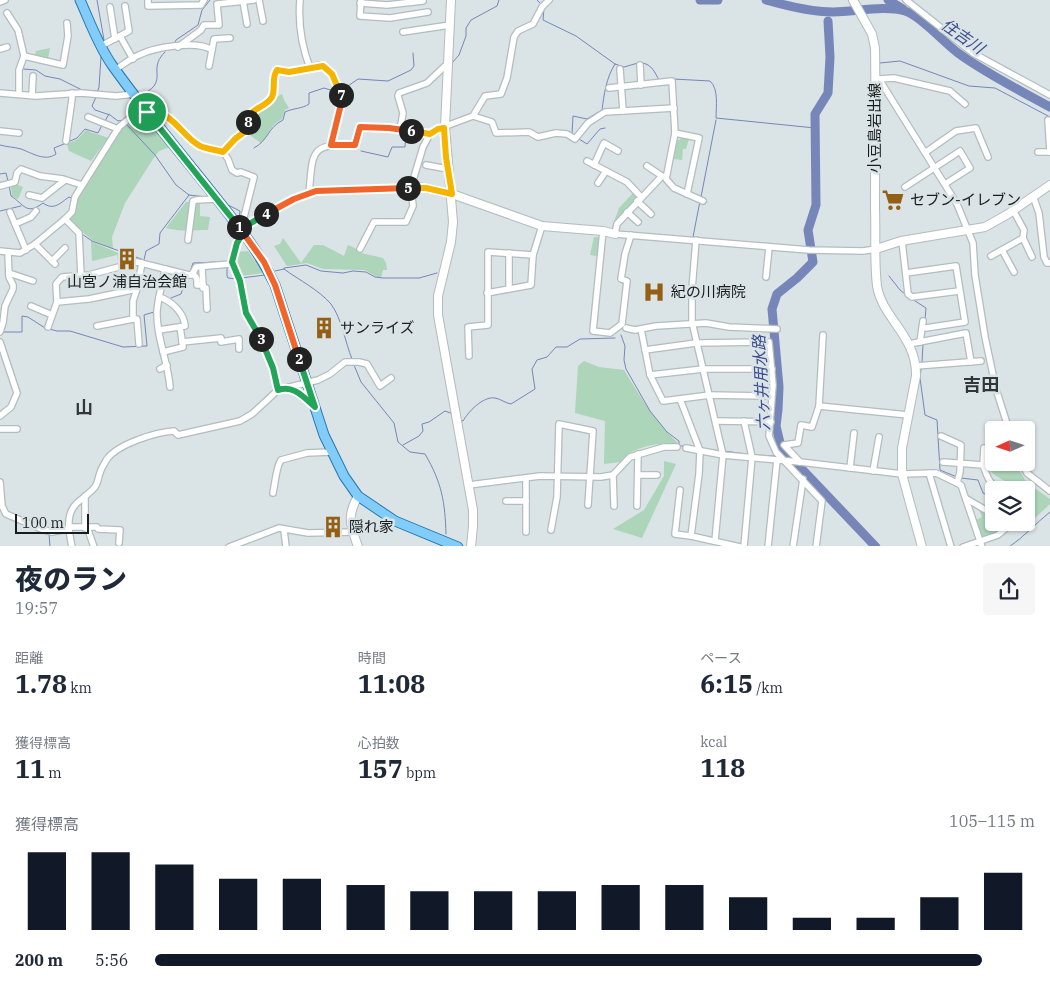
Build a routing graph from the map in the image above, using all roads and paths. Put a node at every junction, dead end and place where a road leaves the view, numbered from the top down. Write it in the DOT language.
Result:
graph roads {
  1 [pos="5,0"];
  2 [pos="80,0"];
  3 [pos="148,0"];
  4 [pos="204,0"];
  5 [pos="254,0"];
  6 [pos="259,0"];
  7 [pos="300,0"];
  8 [pos="451,0"];
  9 [pos="906,0"];
  10 [pos="243,1"];
  11 [pos="411,1"];
  12 [pos="424,1"];
  13 [pos="0,2"];
  14 [pos="361,2"];
  15 [pos="854,2"];
  16 [pos="183,3"];
  17 [pos="388,3"];
  18 [pos="545,4"];
  19 [pos="125,6"];
  20 [pos="110,7"];
  21 [pos="428,12"];
  22 [pos="7,13"];
  23 [pos="263,21"];
  24 [pos="67,23"];
  25 [pos="247,24"];
  26 [pos="450,26"];
  27 [pos="403,32"];
  28 [pos="117,37"];
  29 [pos="230,38"];
  30 [pos="102,46"];
  31 [pos="7,47"];
  32 [pos="178,47"];
  33 [pos="0,50"];
  34 [pos="212,50"];
  35 [pos="24,56"];
  36 [pos="133,59"];
  37 [pos="449,64"];
  38 [pos="640,65"];
  39 [pos="208,66"];
  40 [pos="310,68"];
  41 [pos="116,69"];
  42 [pos="620,69"];
  43 [pos="33,76"];
  44 [pos="878,78"];
  45 [pos="641,85"];
  46 [pos="621,87"];
  47 [pos="609,88"];
  48 [pos="0,93"];
  49 [pos="72,93"];
  50 [pos="19,94"];
  51 [pos="135,94"];
  52 [pos="32,95"];
  53 [pos="1050,96"];
  54 [pos="965,104"];
  55 [pos="674,108"];
  56 [pos="145,109"];
  57 [pos="623,111"];
  58 [pos="473,116"];
  59 [pos="88,117"];
  60 [pos="1048,120"];
  61 [pos="444,128"];
  62 [pos="118,129"];
  63 [pos="400,130"];
  64 [pos="0,131"];
  65 [pos="19,132"];
  66 [pos="675,133"];
  67 [pos="430,134"];
  68 [pos="66,141"];
  69 [pos="331,145"];
  70 [pos="618,151"];
  71 [pos="223,152"];
  72 [pos="926,152"];
  73 [pos="1038,152"];
  74 [pos="1050,152"];
  75 [pos="988,157"];
  76 [pos="587,162"];
  77 [pos="426,165"];
  78 [pos="594,165"];
  79 [pos="648,166"];
  80 [pos="448,169"];
  81 [pos="936,169"];
  82 [pos="606,171"];
  83 [pos="66,180"];
  84 [pos="598,183"];
  85 [pos="80,184"];
  86 [pos="945,184"];
  87 [pos="1050,185"];
  88 [pos="0,186"];
  89 [pos="411,187"];
  90 [pos="905,187"];
  91 [pos="309,193"];
  92 [pos="452,194"];
  93 [pos="686,194"];
  94 [pos="29,195"];
  95 [pos="1033,196"];
  96 [pos="217,199"];
  97 [pos="639,199"];
  98 [pos="702,201"];
  99 [pos="1013,210"];
  100 [pos="36,211"];
  101 [pos="10,212"];
  102 [pos="627,212"];
  103 [pos="651,214"];
  104 [pos="65,220"];
  105 [pos="638,222"];
  106 [pos="15,224"];
  107 [pos="542,226"];
  108 [pos="241,229"];
  109 [pos="968,231"];
  110 [pos="602,232"];
  111 [pos="615,234"];
  112 [pos="631,235"];
  113 [pos="1023,238"];
  114 [pos="188,240"];
  115 [pos="696,240"];
  116 [pos="902,241"];
  117 [pos="35,244"];
  118 [pos="769,247"];
  119 [pos="65,248"];
  120 [pos="360,248"];
  121 [pos="876,249"];
  122 [pos="26,250"];
  123 [pos="1002,250"];
  124 [pos="0,251"];
  125 [pos="8,252"];
  126 [pos="509,253"];
  127 [pos="534,255"];
  128 [pos="991,256"];
  129 [pos="1032,257"];
  130 [pos="232,262"];
  131 [pos="142,263"];
  132 [pos="1050,263"];
  133 [pos="202,267"];
  134 [pos="166,269"];
  135 [pos="1014,272"];
  136 [pos="9,273"];
  137 [pos="193,273"];
  138 [pos="906,273"];
  139 [pos="81,276"];
  140 [pos="766,277"];
  141 [pos="33,281"];
  142 [pos="203,285"];
  143 [pos="137,289"];
  144 [pos="509,289"];
  145 [pos="959,291"];
  146 [pos="487,293"];
  147 [pos="160,298"];
  148 [pos="57,302"];
  149 [pos="31,306"];
  150 [pos="207,309"];
  151 [pos="52,315"];
  152 [pos="134,319"];
  153 [pos="923,321"];
  154 [pos="693,325"];
  155 [pos="48,326"];
  156 [pos="97,326"];
  157 [pos="180,327"];
  158 [pos="626,328"];
  159 [pos="926,328"];
  160 [pos="641,329"];
  161 [pos="777,329"];
  162 [pos="159,330"];
  163 [pos="0,332"];
  164 [pos="823,335"];
  165 [pos="923,341"];
  166 [pos="0,342"];
  167 [pos="182,342"];
  168 [pos="696,343"];
  169 [pos="139,344"];
  170 [pos="909,344"];
  171 [pos="239,349"];
  172 [pos="645,350"];
  173 [pos="163,352"];
  174 [pos="469,356"];
  175 [pos="981,361"];
  176 [pos="971,362"];
  177 [pos="167,365"];
  178 [pos="920,366"];
  179 [pos="160,369"];
  180 [pos="703,369"];
  181 [pos="772,369"];
  182 [pos="650,375"];
  183 [pos="391,378"];
  184 [pos="306,382"];
  185 [pos="170,387"];
  186 [pos="286,388"];
  187 [pos="278,390"];
  188 [pos="710,395"];
  189 [pos="772,396"];
  190 [pos="680,399"];
  191 [pos="819,406"];
  192 [pos="315,407"];
  193 [pos="0,415"];
  194 [pos="908,415"];
  195 [pos="716,421"];
  196 [pos="744,421"];
  197 [pos="1006,421"];
  198 [pos="770,422"];
  199 [pos="0,429"];
  200 [pos="17,429"];
  201 [pos="854,433"];
  202 [pos="941,436"];
  203 [pos="879,437"];
  204 [pos="677,447"];
  205 [pos="686,448"];
  206 [pos="984,448"];
  207 [pos="700,451"];
  208 [pos="332,452"];
  209 [pos="638,454"];
  210 [pos="723,455"];
  211 [pos="752,457"];
  212 [pos="777,460"];
  213 [pos="786,461"];
  214 [pos="800,462"];
  215 [pos="943,462"];
  216 [pos="961,463"];
  217 [pos="983,465"];
  218 [pos="850,468"];
  219 [pos="873,471"];
  220 [pos="1026,471"];
  221 [pos="929,473"];
  222 [pos="902,474"];
  223 [pos="613,475"];
  224 [pos="638,475"];
  225 [pos="657,475"];
  226 [pos="557,476"];
  227 [pos="526,478"];
  228 [pos="589,478"];
  229 [pos="802,479"];
  230 [pos="958,479"];
  231 [pos="989,481"];
  232 [pos="0,482"];
  233 [pos="469,485"];
  234 [pos="680,490"];
  235 [pos="1050,491"];
  236 [pos="273,493"];
  237 [pos="358,496"];
  238 [pos="85,499"];
  239 [pos="967,499"];
  240 [pos="506,501"];
  241 [pos="526,501"];
  242 [pos="588,505"];
  243 [pos="614,506"];
  244 [pos="637,506"];
  245 [pos="985,510"];
  246 [pos="86,527"];
  247 [pos="68,528"];
  248 [pos="284,530"];
  249 [pos="551,530"];
  250 [pos="1003,531"];
  251 [pos="354,532"];
  252 [pos="526,532"];
  253 [pos="691,536"];
  254 [pos="715,541"];
  255 [pos="119,543"];
  256 [pos="981,544"];
  257 [pos="72,546"];
  258 [pos="94,546"];
  259 [pos="229,546"];
  260 [pos="286,546"];
  261 [pos="358,546"];
  262 [pos="458,546"];
  263 [pos="471,546"];
  264 [pos="742,546"];
  265 [pos="768,546"];
  266 [pos="793,546"];
  267 [pos="816,546"];
  268 [pos="922,546"];
  269 [pos="952,546"];
  270 [pos="963,546"];
  1 -- 13 [label="street"];
  2 -- 30 [label="main road"];
  3 -- 16 [label="street"];
  4 -- 16 [label="street"];
  5 -- 10 [label="street"];
  6 -- 23 [label="street"];
  7 -- 40 [label="street"];
  8 -- 26 [label="street"];
  9 -- 53 [label="street"];
  10 -- 25 [label="street"];
  10 -- 32 [label="street"];
  11 -- 12 [label="street"];
  11 -- 17 [label="street"];
  14 -- 17 [label="street"];
  14 -- 21 [label="street"];
  15 -- 44 [label="street, 小豆島岩出線"];
  18 -- 58 [label="street"];
  19 -- 28 [label="street"];
  20 -- 28 [label="street"];
  22 -- 35 [label="street"];
  24 -- 35 [label="street"];
  26 -- 27 [label="street"];
  26 -- 37 [label="street"];
  28 -- 30 [label="street"];
  28 -- 36 [label="street"];
  29 -- 34 [label="street"];
  30 -- 41 [label="main road"];
  31 -- 33 [label="street"];
  32 -- 34 [label="street"];
  32 -- 36 [label="street"];
  34 -- 39 [label="street"];
  35 -- 50 [label="street"];
  36 -- 41 [label="street"];
  37 -- 61 [label="street"];
  37 -- 63 [label="street"];
  38 -- 45 [label="street"];
  40 -- 69 [label="street"];
  40 -- 71 [label="street"];
  41 -- 51 [label="main road"];
  42 -- 46 [label="street"];
  43 -- 52 [label="street"];
  44 -- 54 [label="street"];
  44 -- 72 [label="street"];
  44 -- 121 [label="street, 小豆島岩出線"];
  45 -- 46 [label="street"];
  45 -- 55 [label="street"];
  46 -- 47 [label="street"];
  46 -- 57 [label="street"];
  48 -- 50 [label="street"];
  49 -- 51 [label="street"];
  49 -- 52 [label="street"];
  49 -- 68 [label="street"];
  50 -- 52 [label="street"];
  51 -- 56 [label="main road"];
  55 -- 57 [label="street"];
  55 -- 66 [label="street"];
  56 -- 62 [label="street"];
  56 -- 71 [label="street"];
  56 -- 96 [label="main road"];
  57 -- 58 [label="street"];
  58 -- 61 [label="street"];
  59 -- 62 [label="street"];
  60 -- 74 [label="street"];
  61 -- 67 [label="street"];
  61 -- 80 [label="street"];
  62 -- 85 [label="street"];
  63 -- 67 [label="street"];
  63 -- 69 [label="street"];
  64 -- 65 [label="street"];
  66 -- 93 [label="street"];
  66 -- 93 [label="street"];
  67 -- 89 [label="street"];
  69 -- 91 [label="street"];
  70 -- 78 [label="street"];
  71 -- 108 [label="street"];
  72 -- 75 [label="street"];
  72 -- 81 [label="street"];
  73 -- 74 [label="street"];
  76 -- 78 [label="street"];
  77 -- 80 [label="street"];
  78 -- 82 [label="street"];
  79 -- 97 [label="street"];
  80 -- 92 [label="street"];
  81 -- 86 [label="street"];
  81 -- 86 [label="street"];
  81 -- 90 [label="street"];
  82 -- 84 [label="street"];
  82 -- 97 [label="street"];
  83 -- 85 [label="street"];
  83 -- 88 [label="street"];
  83 -- 94 [label="street"];
  85 -- 104 [label="street"];
  86 -- 109 [label="street"];
  87 -- 95 [label="street"];
  89 -- 91 [label="street"];
  89 -- 92 [label="street"];
  89 -- 120 [label="street"];
  91 -- 108 [label="street"];
  92 -- 107 [label="street"];
  92 -- 233 [label="street"];
  93 -- 98 [label="street"];
  95 -- 99 [label="street"];
  95 -- 132 [label="street"];
  96 -- 108 [label="main road"];
  96 -- 114 [label="street"];
  97 -- 102 [label="street"];
  97 -- 103 [label="street"];
  99 -- 109 [label="street"];
  99 -- 113 [label="street"];
  100 -- 106 [label="street"];
  101 -- 106 [label="street"];
  102 -- 105 [label="street"];
  102 -- 111 [label="street"];
  104 -- 117 [label="street"];
  104 -- 139 [label="street"];
  106 -- 122 [label="street"];
  107 -- 110 [label="street"];
  107 -- 127 [label="street"];
  108 -- 130 [label="street"];
  108 -- 184 [label="main road"];
  109 -- 116 [label="street"];
  109 -- 197 [label="street"];
  110 -- 111 [label="street"];
  110 -- 112 [label="street"];
  111 -- 112 [label="street"];
  112 -- 115 [label="street"];
  113 -- 123 [label="street"];
  113 -- 129 [label="street"];
  115 -- 118 [label="street"];
  115 -- 154 [label="street"];
  116 -- 121 [label="street"];
  116 -- 138 [label="street"];
  117 -- 119 [label="street"];
  117 -- 122 [label="street"];
  118 -- 121 [label="street"];
  118 -- 140 [label="street"];
  121 -- 170 [label="street, 小豆島岩出線"];
  122 -- 125 [label="street"];
  123 -- 128 [label="street"];
  123 -- 135 [label="street"];
  124 -- 125 [label="street"];
  125 -- 136 [label="street"];
  126 -- 127 [label="street"];
  126 -- 144 [label="street"];
  126 -- 146 [label="street"];
  127 -- 144 [label="street"];
  130 -- 133 [label="street"];
  130 -- 187 [label="street"];
  131 -- 134 [label="street"];
  131 -- 139 [label="street"];
  131 -- 143 [label="street"];
  133 -- 137 [label="street"];
  133 -- 142 [label="street"];
  134 -- 137 [label="street"];
  134 -- 147 [label="street"];
  136 -- 141 [label="street"];
  136 -- 163 [label="street"];
  137 -- 142 [label="street"];
  138 -- 145 [label="street"];
  138 -- 145 [label="street"];
  139 -- 148 [label="street"];
  142 -- 150 [label="street"];
  143 -- 148 [label="street"];
  143 -- 152 [label="street"];
  144 -- 146 [label="street"];
  145 -- 159 [label="street"];
  146 -- 174 [label="street"];
  147 -- 157 [label="street"];
  147 -- 162 [label="street"];
  148 -- 151 [label="street"];
  149 -- 151 [label="street"];
  151 -- 155 [label="street"];
  152 -- 156 [label="street"];
  152 -- 169 [label="street"];
  153 -- 165 [label="street"];
  154 -- 160 [label="street"];
  154 -- 161 [label="street"];
  154 -- 168 [label="street"];
  157 -- 162 [label="street"];
  157 -- 167 [label="street"];
  158 -- 160 [label="street"];
  160 -- 172 [label="street"];
  162 -- 173 [label="street"];
  164 -- 191 [label="street"];
  165 -- 170 [label="street"];
  165 -- 176 [label="street"];
  166 -- 193 [label="street"];
  167 -- 171 [label="street"];
  167 -- 173 [label="street"];
  168 -- 172 [label="street"];
  168 -- 180 [label="street"];
  168 -- 181 [label="street"];
  170 -- 178 [label="street, 小豆島岩出線"];
  172 -- 182 [label="street"];
  173 -- 177 [label="street"];
  175 -- 176 [label="street"];
  176 -- 178 [label="street"];
  177 -- 179 [label="street"];
  177 -- 185 [label="street"];
  178 -- 194 [label="street, 小豆島岩出線"];
  180 -- 181 [label="street"];
  180 -- 182 [label="street"];
  180 -- 188 [label="street"];
  181 -- 189 [label="street"];
  182 -- 190 [label="street"];
  183 -- 184 [label="street"];
  184 -- 186 [label="street"];
  184 -- 192 [label="main road"];
  186 -- 187 [label="street"];
  186 -- 192 [label="street"];
  187 -- 238 [label="street"];
  188 -- 189 [label="street"];
  188 -- 190 [label="street"];
  188 -- 195 [label="street"];
  189 -- 198 [label="street"];
  190 -- 207 [label="street"];
  191 -- 194 [label="street"];
  191 -- 214 [label="street"];
  192 -- 208 [label="main road"];
  194 -- 222 [label="street, 小豆島岩出線"];
  195 -- 196 [label="street"];
  195 -- 210 [label="street"];
  196 -- 198 [label="street"];
  196 -- 211 [label="street"];
  198 -- 213 [label="street"];
  199 -- 200 [label="street"];
  201 -- 218 [label="street"];
  202 -- 216 [label="street"];
  203 -- 219 [label="street"];
  204 -- 209 [label="street"];
  205 -- 207 [label="street"];
  206 -- 217 [label="street"];
  207 -- 210 [label="street"];
  207 -- 253 [label="street"];
  208 -- 236 [label="street"];
  208 -- 237 [label="main road"];
  209 -- 223 [label="street"];
  209 -- 224 [label="street"];
  210 -- 211 [label="street"];
  210 -- 254 [label="street"];
  211 -- 212 [label="street"];
  211 -- 264 [label="street"];
  212 -- 213 [label="street"];
  212 -- 265 [label="street"];
  213 -- 214 [label="street"];
  213 -- 229 [label="street"];
  214 -- 218 [label="street"];
  215 -- 216 [label="street"];
  216 -- 217 [label="street"];
  216 -- 230 [label="street"];
  217 -- 231 [label="street"];
  218 -- 219 [label="street"];
  219 -- 222 [label="street"];
  220 -- 235 [label="street"];
  221 -- 222 [label="street"];
  221 -- 230 [label="street"];
  221 -- 269 [label="street"];
  222 -- 268 [label="street, 小豆島岩出線"];
  223 -- 228 [label="street"];
  223 -- 243 [label="street"];
  224 -- 225 [label="street"];
  224 -- 244 [label="street"];
  226 -- 227 [label="street"];
  226 -- 228 [label="street"];
  226 -- 228 [label="street"];
  226 -- 249 [label="street"];
  227 -- 233 [label="street"];
  227 -- 241 [label="street"];
  228 -- 242 [label="street"];
  229 -- 266 [label="street"];
  229 -- 267 [label="street"];
  230 -- 239 [label="street"];
  232 -- 247 [label="street"];
  233 -- 263 [label="street"];
  234 -- 253 [label="street"];
  237 -- 251 [label="street"];
  237 -- 262 [label="main road"];
  238 -- 246 [label="street"];
  238 -- 247 [label="street"];
  239 -- 245 [label="street"];
  239 -- 256 [label="street"];
  240 -- 241 [label="street"];
  241 -- 252 [label="street"];
  246 -- 247 [label="street"];
  246 -- 255 [label="street"];
  246 -- 258 [label="street"];
  247 -- 257 [label="street"];
  248 -- 251 [label="street"];
  248 -- 259 [label="street"];
  248 -- 260 [label="street"];
  250 -- 256 [label="street"];
  251 -- 261 [label="street"];
  253 -- 254 [label="street"];
  254 -- 264 [label="street"];
  256 -- 270 [label="street"];
}
